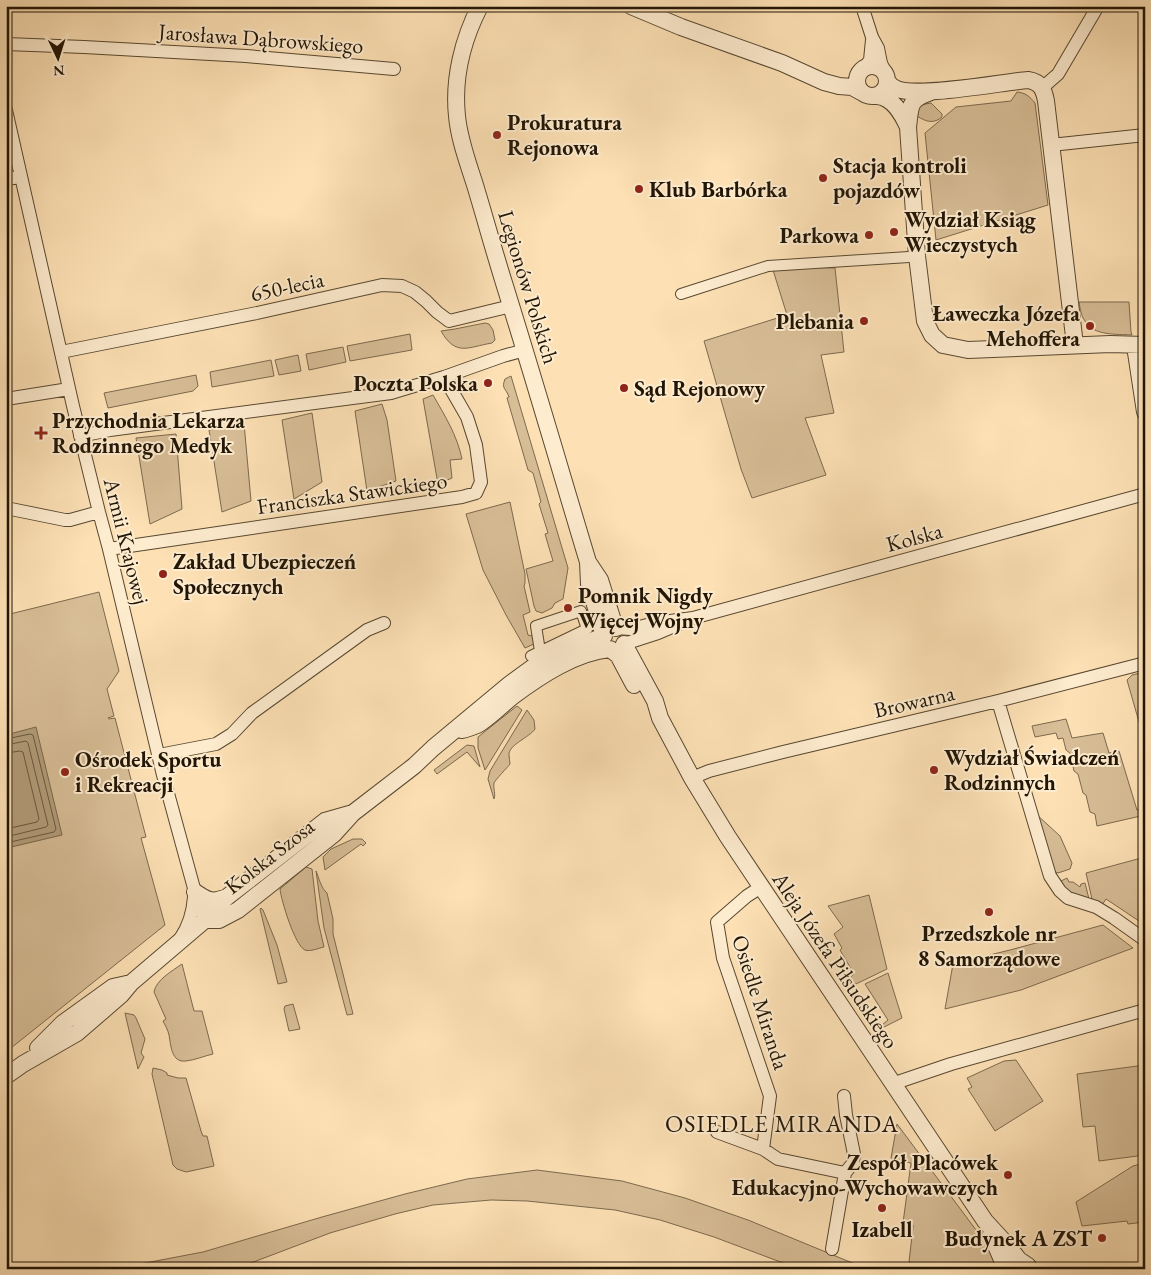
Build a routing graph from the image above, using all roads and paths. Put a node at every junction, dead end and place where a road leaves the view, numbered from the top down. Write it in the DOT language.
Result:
graph roads {
  1 [pos="480,6"];
  2 [pos="631,6"];
  3 [pos="862,6"];
  4 [pos="1098,6"];
  5 [pos="473,14"];
  6 [pos="872,37"];
  7 [pos="6,44"];
  8 [pos="782,62"];
  9 [pos="394,69"];
  10 [pos="862,70"];
  11 [pos="886,77"];
  12 [pos="1042,88"];
  13 [pos="861,92"];
  14 [pos="931,92"];
  15 [pos="878,96"];
  16 [pos="6,110"];
  17 [pos="908,127"];
  18 [pos="1145,135"];
  19 [pos="1051,145"];
  20 [pos="21,177"];
  21 [pos="6,178"];
  22 [pos="908,257"];
  23 [pos="682,294"];
  24 [pos="511,306"];
  25 [pos="1075,345"];
  26 [pos="1140,346"];
  27 [pos="525,350"];
  28 [pos="61,352"];
  29 [pos="444,377"];
  30 [pos="69,388"];
  31 [pos="6,399"];
  32 [pos="1145,412"];
  33 [pos="80,436"];
  34 [pos="1145,494"];
  35 [pos="6,508"];
  36 [pos="99,512"];
  37 [pos="109,549"];
  38 [pos="384,623"];
  39 [pos="614,639"];
  40 [pos="536,654"];
  41 [pos="1145,662"];
  42 [pos="998,701"];
  43 [pos="159,756"];
  44 [pos="692,778"];
  45 [pos="353,813"];
  46 [pos="761,887"];
  47 [pos="195,892"];
  48 [pos="227,896"];
  49 [pos="205,920"];
  50 [pos="1145,940"];
  51 [pos="176,944"];
  52 [pos="1145,1010"];
  53 [pos="6,1076"];
  54 [pos="892,1084"];
  55 [pos="844,1096"];
  56 [pos="717,1132"];
  57 [pos="763,1149"];
  58 [pos="846,1173"];
  59 [pos="985,1221"];
  60 [pos="832,1249"];
  61 [pos="1029,1268"];
  62 [pos="1006,1269"];
  1 -- 5 [label="street, Legionów Polskich"];
  2 -- 8 [label="street"];
  3 -- 6 [label="street"];
  4 -- 12 [label="street"];
  5 -- 24 [label="street, Legionów Polskich"];
  6 -- 10 [label="street"];
  6 -- 11 [label="street"];
  7 -- 9 [label="street, Jarosława Dąbrowskiego"];
  8 -- 10 [label="street"];
  8 -- 13 [label="street"];
  10 -- 11 [label="street"];
  10 -- 13 [label="street"];
  11 -- 14 [label="street"];
  11 -- 15 [label="street"];
  12 -- 14 [label="street"];
  12 -- 19 [label="street"];
  13 -- 15 [label="street"];
  14 -- 17 [label="street"];
  15 -- 17 [label="street"];
  16 -- 20 [label="street, Armii Krajowej"];
  17 -- 25 [label="street"];
  18 -- 19 [label="street"];
  19 -- 25 [label="street"];
  20 -- 21 [label="street"];
  20 -- 28 [label="street, Armii Krajowej"];
  22 -- 23 [label="street"];
  24 -- 27 [label="street, Legionów Polskich"];
  24 -- 28 [label="street, 650-lecia"];
  25 -- 26 [label="street"];
  26 -- 32 [label="street"];
  27 -- 29 [label="street"];
  27 -- 39 [label="street, Legionów Polskich"];
  28 -- 30 [label="street, Armii Krajowej"];
  29 -- 33 [label="street"];
  29 -- 37 [label="street, Franciszka Stawickiego"];
  30 -- 31 [label="street"];
  30 -- 33 [label="street, Armii Krajowej"];
  33 -- 36 [label="street, Armii Krajowej"];
  34 -- 39 [label="street, Kolska"];
  35 -- 36 [label="street"];
  36 -- 37 [label="street, Armii Krajowej"];
  37 -- 43 [label="street, Armii Krajowej"];
  38 -- 43 [label="street"];
  39 -- 44 [label="street, Aleja Józefa Piłsudskiego"];
  39 -- 45 [label="street, Kolska Szosa"];
  40 -- 40 [label="street"];
  41 -- 42 [label="street, Browarna"];
  42 -- 44 [label="street, Browarna"];
  42 -- 50 [label="street"];
  43 -- 47 [label="street, Armii Krajowej"];
  44 -- 46 [label="street, Aleja Józefa Piłsudskiego"];
  45 -- 48 [label="street, Kolska Szosa"];
  45 -- 49 [label="street, Kolska Szosa"];
  46 -- 54 [label="street, Aleja Józefa Piłsudskiego"];
  46 -- 57 [label="street, Osiedle Miranda"];
  47 -- 48 [label="street, Kolska Szosa"];
  47 -- 49 [label="street, Armii Krajowej"];
  47 -- 51 [label="street, Armii Krajowej"];
  48 -- 49 [label="street, Kolska Szosa"];
  49 -- 51 [label="street, Kolska Szosa"];
  51 -- 53 [label="street, Kolska Szosa"];
  52 -- 54 [label="street"];
  54 -- 59 [label="street, Aleja Józefa Piłsudskiego"];
  55 -- 58 [label="street"];
  56 -- 57 [label="street"];
  57 -- 58 [label="street"];
  58 -- 60 [label="street"];
  59 -- 61 [label="street, Aleja Józefa Piłsudskiego"];
  59 -- 62 [label="street, Aleja Józefa Piłsudskiego"];
}
